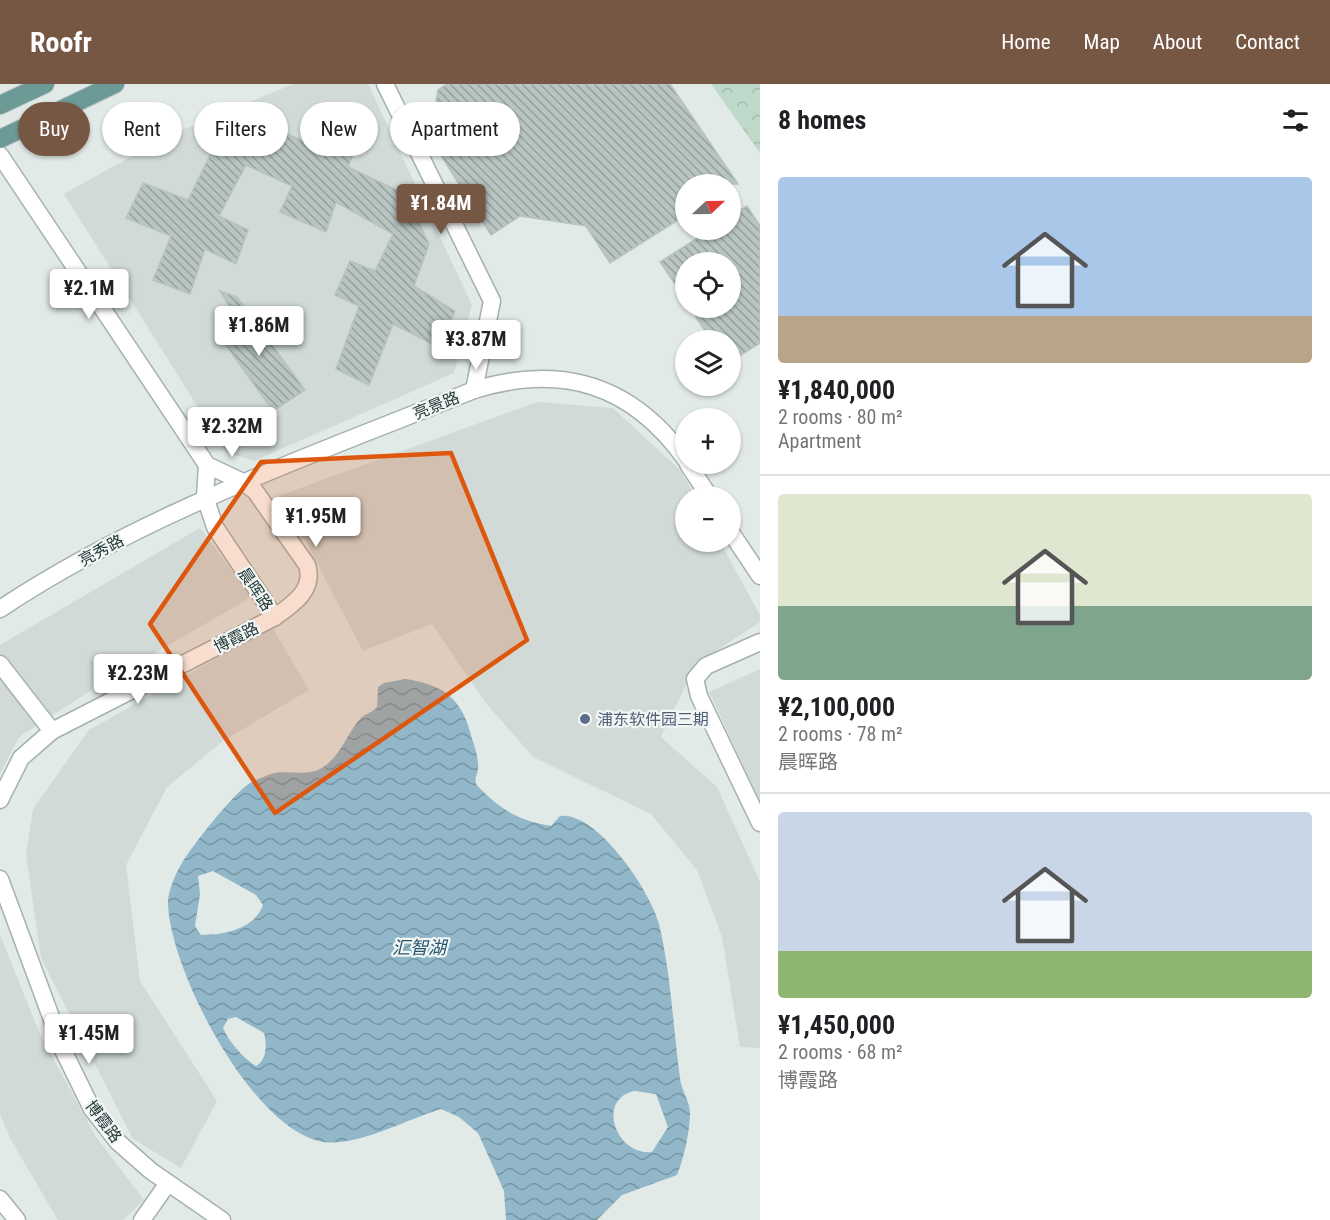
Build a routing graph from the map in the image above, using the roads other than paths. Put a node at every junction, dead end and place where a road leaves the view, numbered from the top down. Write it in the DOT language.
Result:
graph roads {
  1 [pos="45,84"];
  2 [pos="115,84"];
  3 [pos="385,84"];
  4 [pos="0,105"];
  5 [pos="0,139"];
  6 [pos="0,155"];
  7 [pos="474,390"];
  8 [pos="675,449"];
  9 [pos="207,465"];
  10 [pos="243,482"];
  11 [pos="205,496"];
  12 [pos="741,548"];
  13 [pos="760,576"];
  14 [pos="0,609"];
  15 [pos="275,617"];
  16 [pos="760,642"];
  17 [pos="0,664"];
  18 [pos="52,730"];
  19 [pos="0,800"];
  20 [pos="760,824"];
  21 [pos="0,879"];
  22 [pos="168,1183"];
  23 [pos="0,1198"];
  24 [pos="17,1220"];
  25 [pos="142,1220"];
  26 [pos="222,1220"];
  1 -- 4 [label="main road"];
  2 -- 5 [label="main road"];
  3 -- 7 [label="street"];
  6 -- 9 [label="street"];
  7 -- 8 [label="street, 亮景路"];
  7 -- 10 [label="street, 亮景路"];
  9 -- 10 [label="street, 晨晖路"];
  9 -- 11 [label="street, 晨晖路"];
  10 -- 11 [label="street, 亮景路"];
  10 -- 15 [label="street, 晨晖路"];
  11 -- 14 [label="street, 亮秀路"];
  11 -- 15 [label="street, 晨晖路"];
  12 -- 13 [label="street"];
  15 -- 18 [label="street, 博霞路"];
  16 -- 20 [label="street"];
  17 -- 18 [label="street"];
  18 -- 19 [label="street, 博霞路"];
  21 -- 22 [label="street, 博霞路"];
  22 -- 25 [label="street"];
  22 -- 26 [label="street, 博霞路"];
  23 -- 24 [label="street"];
}
